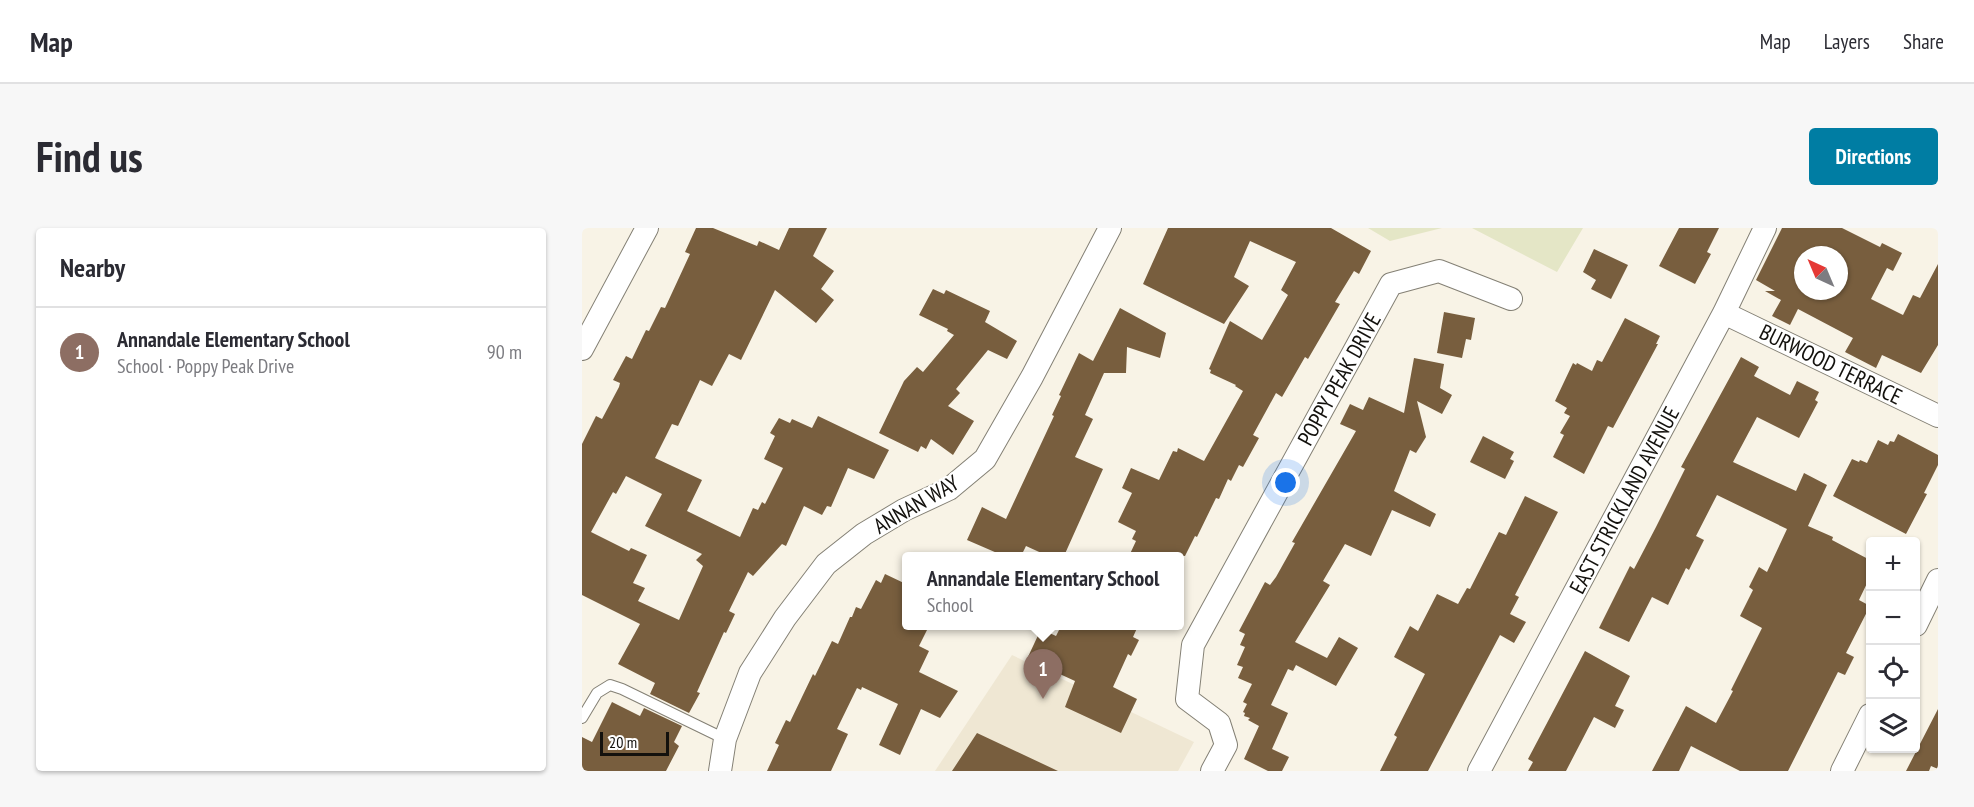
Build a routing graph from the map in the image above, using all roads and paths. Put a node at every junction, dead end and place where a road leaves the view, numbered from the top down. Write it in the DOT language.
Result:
graph roads {
  1 [pos="647,228"];
  2 [pos="1110,228"];
  3 [pos="1765,228"];
  4 [pos="1511,299"];
  5 [pos="1724,313"];
  6 [pos="582,349"];
  7 [pos="1937,412"];
  8 [pos="1938,580"];
  9 [pos="1920,617"];
  10 [pos="582,718"];
  11 [pos="1866,723"];
  12 [pos="725,739"];
  13 [pos="720,771"];
  14 [pos="1212,771"];
  15 [pos="1479,771"];
  16 [pos="1842,771"];
  1 -- 6 [label="street"];
  2 -- 12 [label="street, ANNAN WAY"];
  3 -- 5 [label="street, EAST STRICKLAND AVENUE"];
  4 -- 14 [label="street, POPPY PEAK DRIVE"];
  5 -- 7 [label="street, BURWOOD TERRACE"];
  5 -- 15 [label="street, EAST STRICKLAND AVENUE"];
  8 -- 9 [label="street"];
  10 -- 12 [label="lane"];
  11 -- 16 [label="street"];
  12 -- 13 [label="street, ANNAN WAY"];
}
